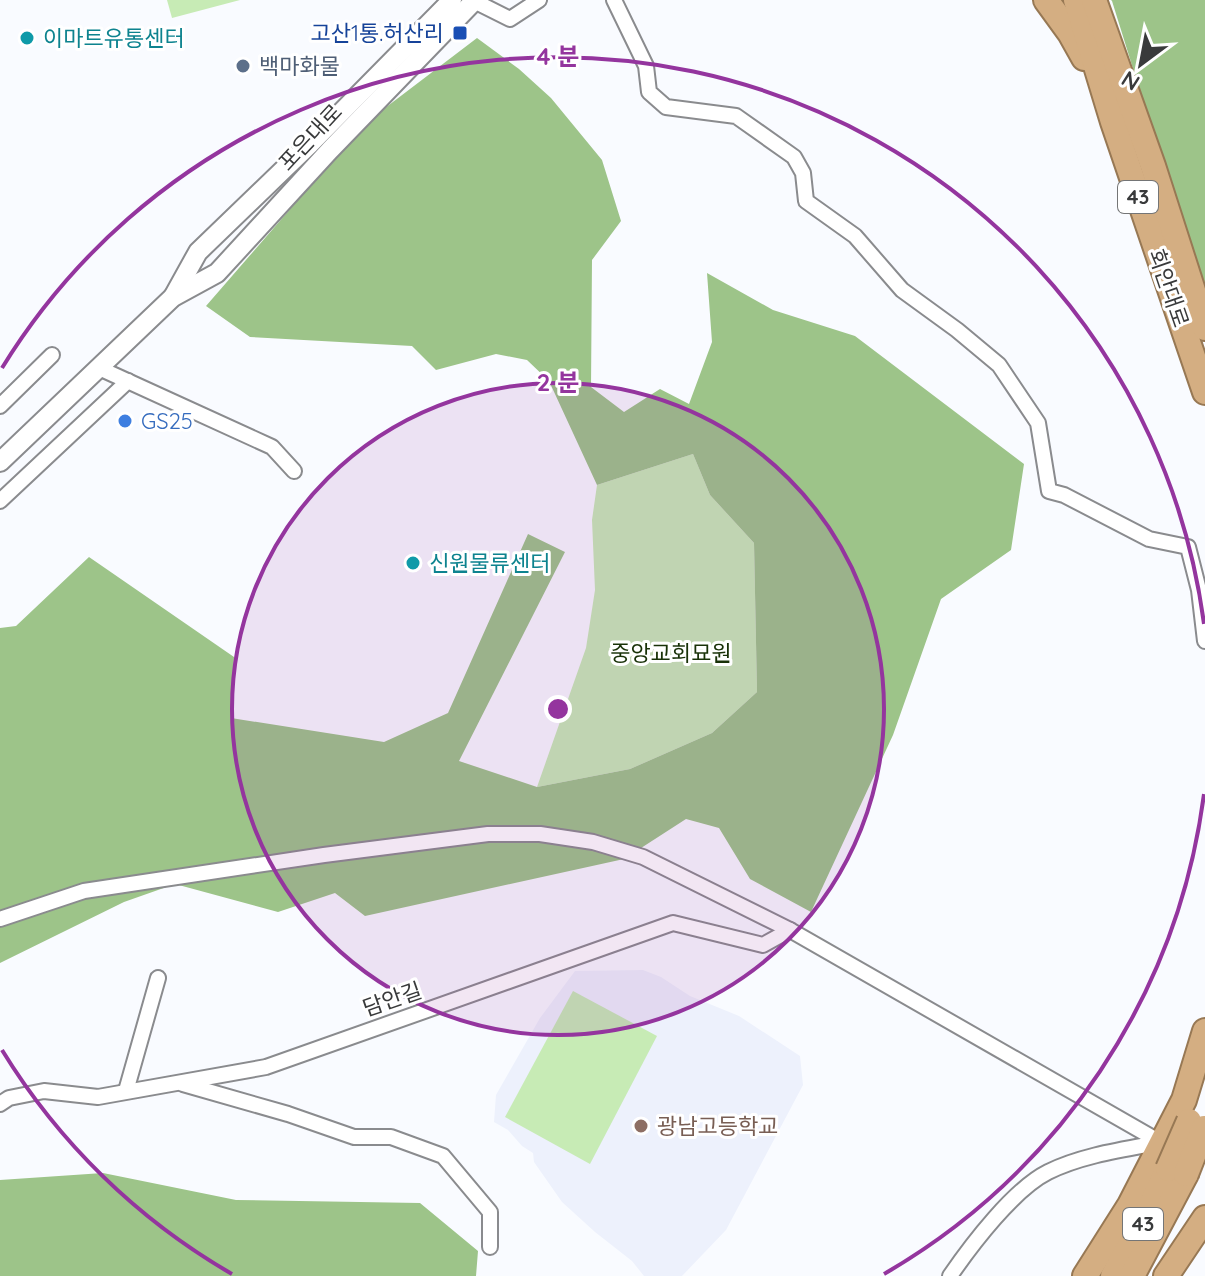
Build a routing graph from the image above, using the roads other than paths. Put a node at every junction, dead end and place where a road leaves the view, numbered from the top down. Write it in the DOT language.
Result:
graph roads {
  1 [pos="475,0"];
  2 [pos="539,0"];
  3 [pos="614,0"];
  4 [pos="1046,0"];
  5 [pos="1076,0"];
  6 [pos="1097,0"];
  7 [pos="451,1"];
  8 [pos="1106,100"];
  9 [pos="173,297"];
  10 [pos="1205,328"];
  11 [pos="52,355"];
  12 [pos="99,368"];
  13 [pos="128,381"];
  14 [pos="1205,392"];
  15 [pos="0,406"];
  16 [pos="0,462"];
  17 [pos="294,471"];
  18 [pos="0,501"];
  19 [pos="1205,641"];
  20 [pos="0,919"];
  21 [pos="790,930"];
  22 [pos="158,978"];
  23 [pos="1205,1031"];
  24 [pos="1205,1073"];
  25 [pos="181,1083"];
  26 [pos="126,1091"];
  27 [pos="0,1104"];
  28 [pos="1199,1125"];
  29 [pos="1168,1142"];
  30 [pos="1177,1172"];
  31 [pos="1205,1218"];
  32 [pos="490,1247"];
  33 [pos="950,1276"];
  34 [pos="1085,1276"];
  35 [pos="1113,1276"];
  36 [pos="1132,1276"];
  37 [pos="1166,1276"];
  1 -- 2 [label="street"];
  1 -- 9 [label="street, 포은대로"];
  3 -- 19 [label="street"];
  4 -- 8 [label="highway"];
  5 -- 8 [label="highway, 회안대로 / 43"];
  6 -- 10 [label="highway, 회안대로 / 43"];
  7 -- 9 [label="street, 포은대로"];
  8 -- 14 [label="highway, 회안대로 / 43"];
  9 -- 12 [label="street, 포은대로"];
  11 -- 15 [label="street"];
  12 -- 13 [label="street"];
  12 -- 16 [label="street, 포은대로"];
  13 -- 17 [label="street"];
  13 -- 18 [label="street"];
  20 -- 21 [label="street"];
  21 -- 25 [label="street, 담안길"];
  21 -- 29 [label="street"];
  22 -- 26 [label="street"];
  23 -- 29 [label="highway"];
  24 -- 28 [label="highway, 43"];
  25 -- 26 [label="street, 담안길"];
  25 -- 32 [label="street"];
  26 -- 27 [label="street, 담안길"];
  28 -- 30 [label="highway, 43, bridge"];
  29 -- 33 [label="street"];
  29 -- 34 [label="highway"];
  30 -- 35 [label="highway, 43"];
  30 -- 36 [label="highway, 43"];
  31 -- 37 [label="highway"];
}
